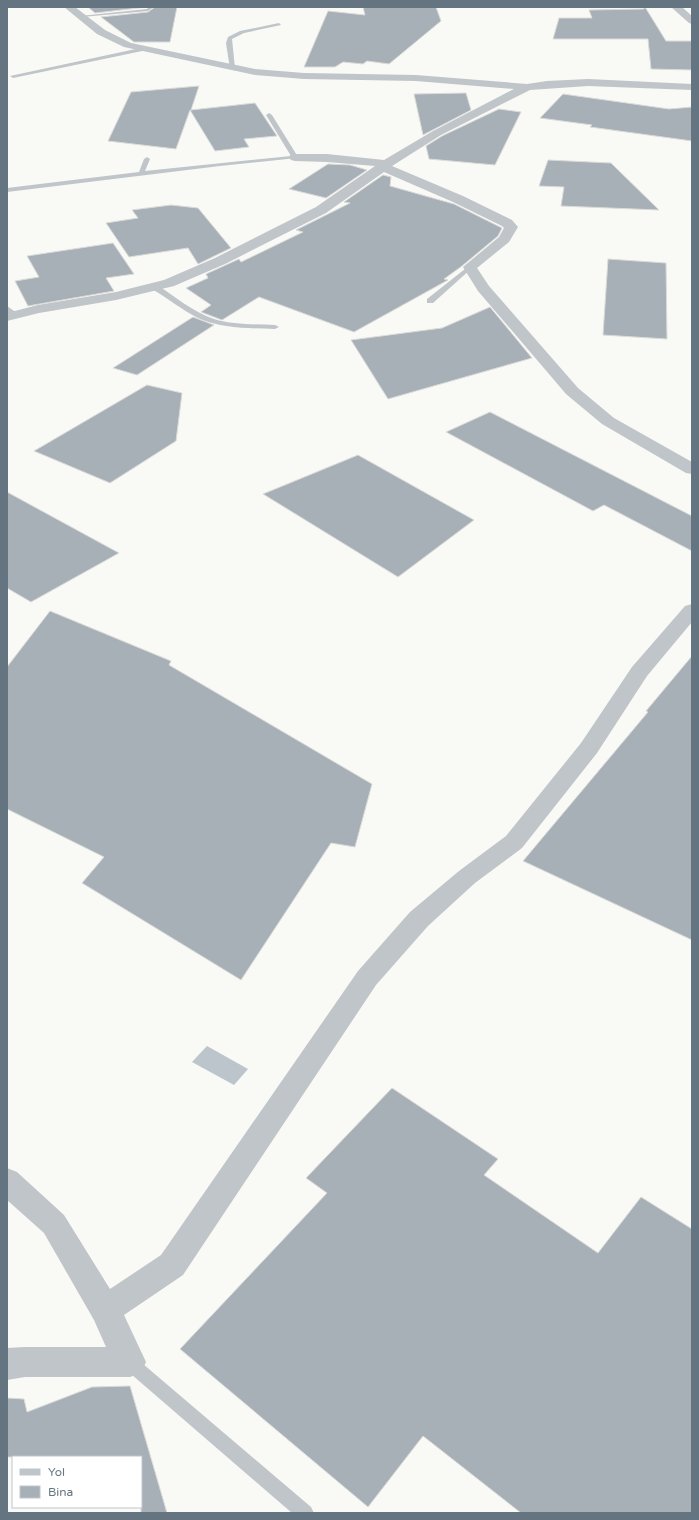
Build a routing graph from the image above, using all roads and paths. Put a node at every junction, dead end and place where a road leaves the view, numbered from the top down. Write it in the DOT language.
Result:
graph roads {
  1 [pos="69,7"];
  2 [pos="152,7"];
  3 [pos="676,7"];
  4 [pos="82,16"];
  5 [pos="692,21"];
  6 [pos="279,24"];
  7 [pos="145,49"];
  8 [pos="232,68"];
  9 [pos="12,76"];
  10 [pos="527,87"];
  11 [pos="692,87"];
  12 [pos="270,115"];
  13 [pos="295,157"];
  14 [pos="147,159"];
  15 [pos="385,166"];
  16 [pos="141,174"];
  17 [pos="7,190"];
  18 [pos="470,267"];
  19 [pos="153,286"];
  20 [pos="430,301"];
  21 [pos="9,313"];
  22 [pos="275,327"];
  23 [pos="692,469"];
  24 [pos="692,610"];
  25 [pos="7,1181"];
  26 [pos="105,1310"];
  27 [pos="130,1362"];
  28 [pos="7,1364"];
  29 [pos="305,1513"];
  1 -- 4 [label="street"];
  2 -- 4 [label="lane"];
  3 -- 5 [label="street"];
  4 -- 7 [label="street"];
  6 -- 8 [label="lane"];
  7 -- 8 [label="street"];
  7 -- 9 [label="lane"];
  8 -- 10 [label="street"];
  10 -- 11 [label="street"];
  10 -- 15 [label="street"];
  12 -- 13 [label="lane"];
  13 -- 15 [label="street"];
  13 -- 16 [label="lane"];
  14 -- 16 [label="lane"];
  15 -- 18 [label="street"];
  15 -- 19 [label="street"];
  16 -- 17 [label="lane"];
  18 -- 20 [label="lane"];
  18 -- 23 [label="street"];
  19 -- 21 [label="street"];
  19 -- 22 [label="lane"];
  24 -- 26 [label="street"];
  25 -- 26 [label="street"];
  26 -- 27 [label="street"];
  27 -- 28 [label="street"];
  27 -- 29 [label="lane"];
}
